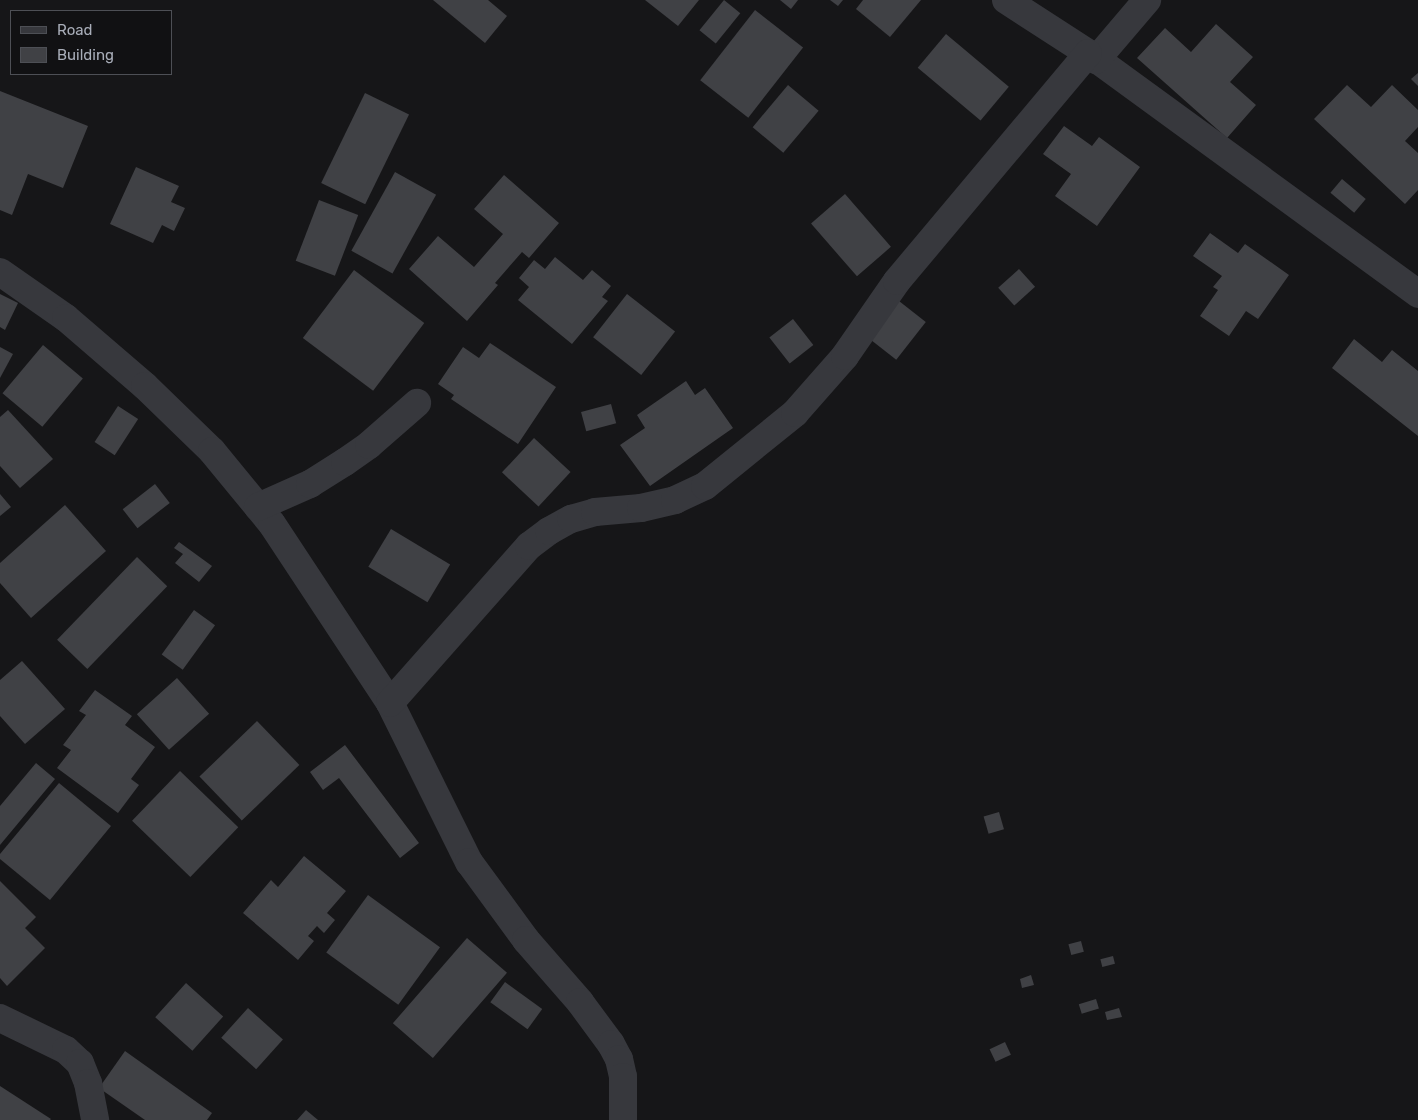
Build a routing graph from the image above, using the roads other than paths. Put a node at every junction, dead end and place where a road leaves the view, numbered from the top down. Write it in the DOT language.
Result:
graph roads {
  1 [pos="1006,0"];
  2 [pos="1147,0"];
  3 [pos="1092,56"];
  4 [pos="0,272"];
  5 [pos="1418,294"];
  6 [pos="417,403"];
  7 [pos="258,507"];
  8 [pos="390,703"];
  9 [pos="0,1018"];
  10 [pos="95,1120"];
  11 [pos="623,1120"];
  1 -- 3 [label="street"];
  2 -- 3 [label="street"];
  3 -- 5 [label="street"];
  3 -- 8 [label="street"];
  4 -- 7 [label="street"];
  6 -- 7 [label="street"];
  7 -- 8 [label="street"];
  8 -- 11 [label="street"];
  9 -- 10 [label="street"];
}
